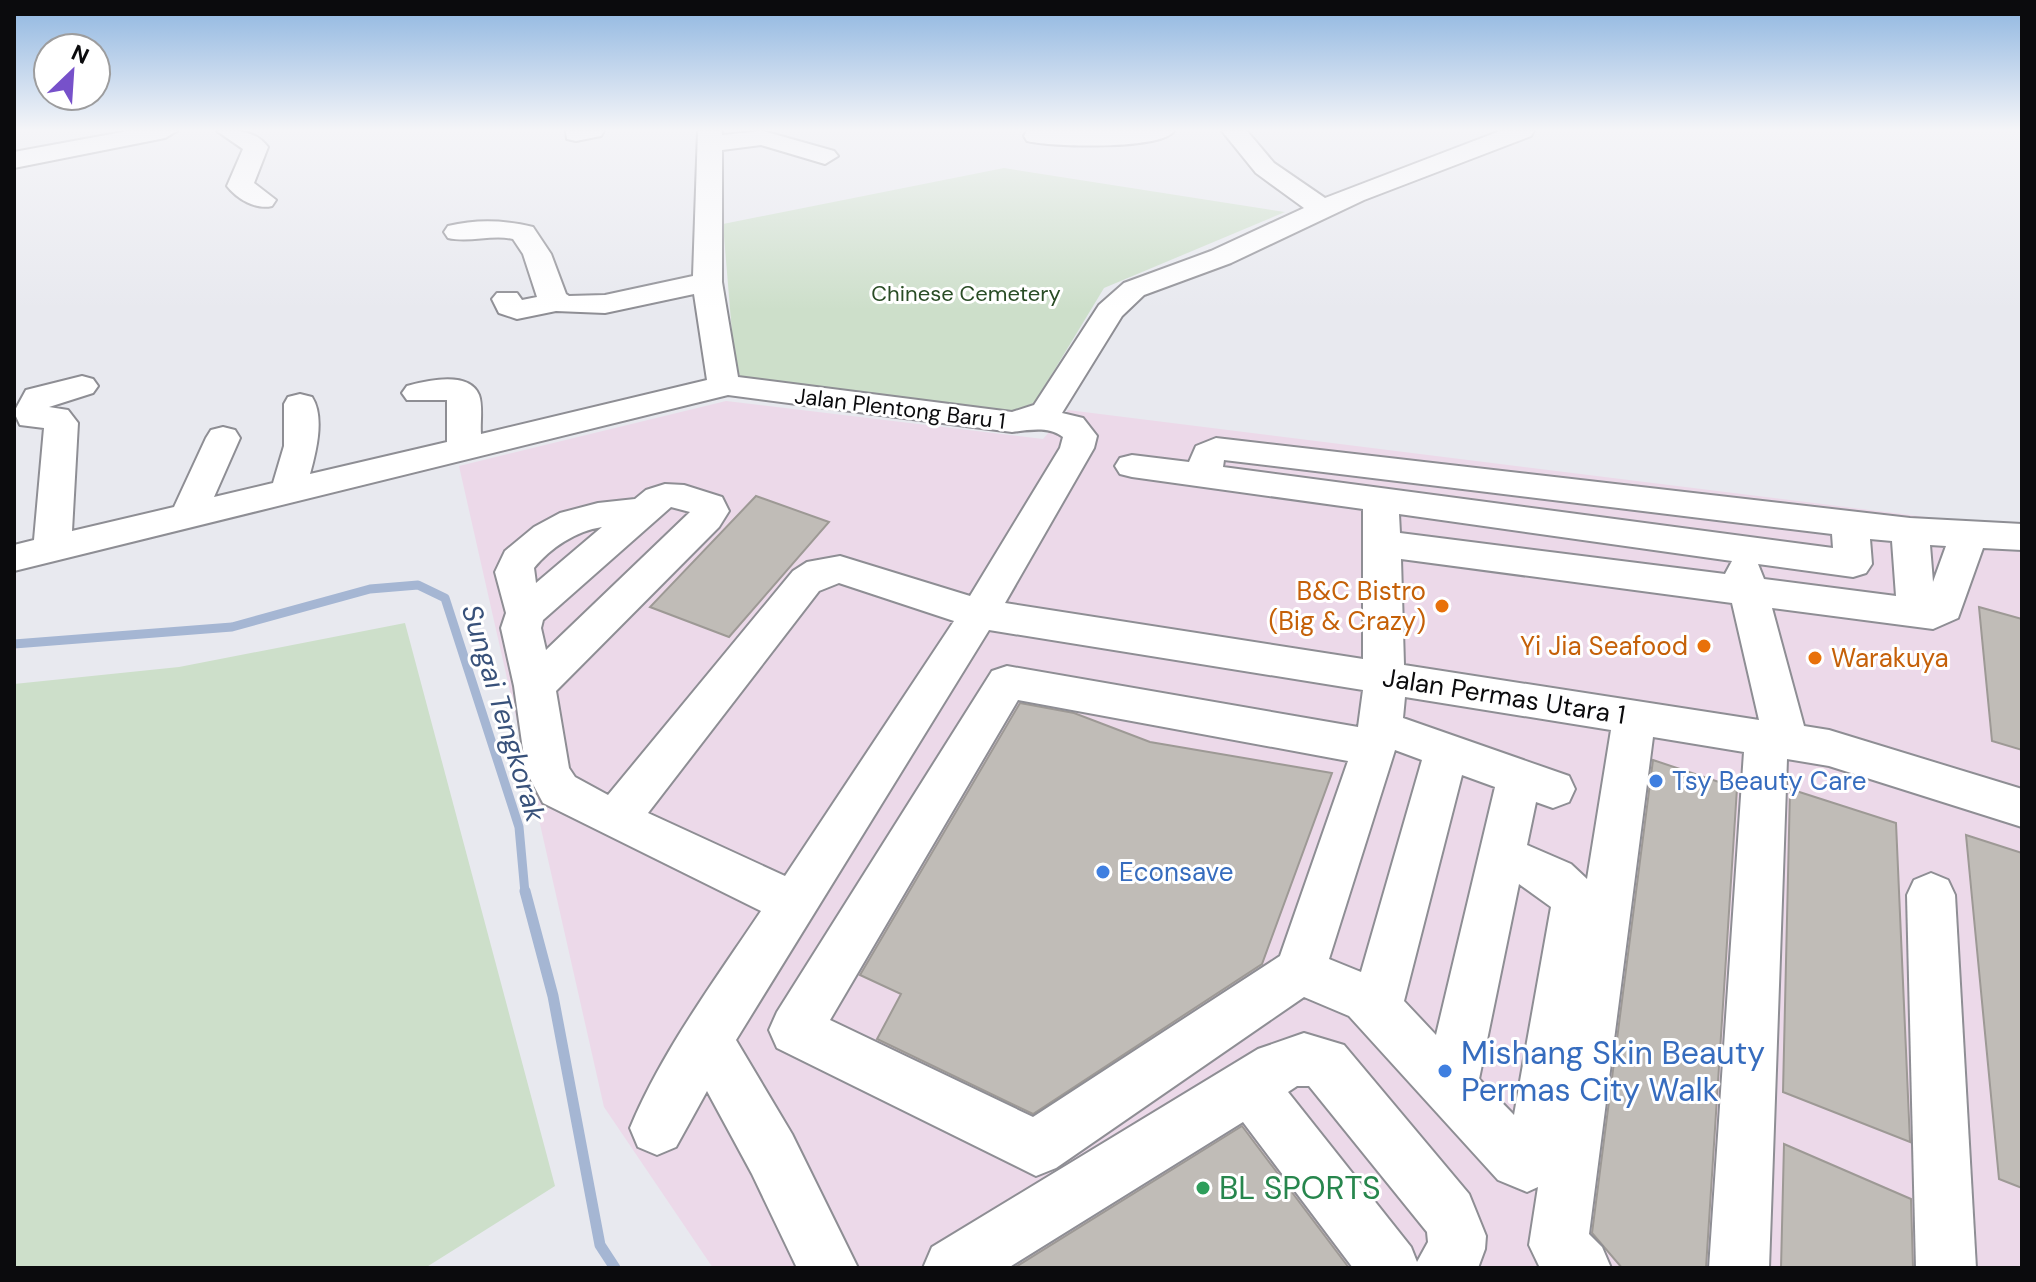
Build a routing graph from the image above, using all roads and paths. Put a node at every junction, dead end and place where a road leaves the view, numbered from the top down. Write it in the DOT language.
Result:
graph roads {
  1 [pos="248,191"];
  2 [pos="709,191"];
  3 [pos="1297,191"];
  4 [pos="1366,191"];
  5 [pos="263,200"];
  6 [pos="1321,208"];
  7 [pos="458,232"];
  8 [pos="707,282"];
  9 [pos="507,299"];
  10 [pos="556,302"];
  11 [pos="728,385"];
  12 [pos="82,386"];
  13 [pos="418,393"];
  14 [pos="300,404"];
  15 [pos="1038,418"];
  16 [pos="223,438"];
  17 [pos="464,450"];
  18 [pos="1132,466"];
  19 [pos="1204,476"];
  20 [pos="288,492"];
  21 [pos="1381,499"];
  22 [pos="1728,509"];
  23 [pos="188,516"];
  24 [pos="1850,524"];
  25 [pos="1948,536"];
  26 [pos="2022,537"];
  27 [pos="1385,544"];
  28 [pos="52,548"];
  29 [pos="1737,548"];
  30 [pos="14,558"];
  31 [pos="2022,558"];
  32 [pos="1748,593"];
  33 [pos="979,614"];
  34 [pos="1917,615"];
  35 [pos="1386,678"];
  36 [pos="535,686"];
  37 [pos="1634,717"];
  38 [pos="1377,737"];
  39 [pos="1776,739"];
  40 [pos="1446,751"];
  41 [pos="2022,808"];
  42 [pos="616,819"];
  43 [pos="1501,856"];
  44 [pos="1931,895"];
  45 [pos="794,903"];
  46 [pos="1300,971"];
  47 [pos="1376,1009"];
  48 [pos="707,1039"];
  49 [pos="1250,1087"];
  50 [pos="1450,1090"];
  51 [pos="657,1128"];
  52 [pos="1570,1256"];
  53 [pos="828,1268"];
  54 [pos="953,1268"];
  55 [pos="1390,1268"];
  56 [pos="1444,1268"];
  57 [pos="1739,1268"];
  58 [pos="1946,1268"];
  1 -- 5 [label="street"];
  2 -- 8 [label="street"];
  3 -- 6 [label="street"];
  4 -- 6 [label="street, Jalan Plentong Baru 1"];
  6 -- 15 [label="street, Jalan Plentong Baru 1"];
  7 -- 10 [label="street"];
  8 -- 10 [label="street"];
  8 -- 11 [label="street"];
  9 -- 10 [label="street"];
  11 -- 15 [label="street, Jalan Plentong Baru 1"];
  11 -- 17 [label="street"];
  12 -- 28 [label="street"];
  13 -- 17 [label="street"];
  14 -- 20 [label="street"];
  15 -- 33 [label="street"];
  16 -- 23 [label="street"];
  17 -- 20 [label="street"];
  18 -- 19 [label="street"];
  19 -- 21 [label="street"];
  19 -- 22 [label="street"];
  20 -- 23 [label="street"];
  21 -- 27 [label="street"];
  21 -- 29 [label="street"];
  22 -- 24 [label="street"];
  22 -- 29 [label="street"];
  23 -- 28 [label="street"];
  24 -- 25 [label="street"];
  24 -- 29 [label="street"];
  25 -- 26 [label="street"];
  25 -- 31 [label="street"];
  25 -- 34 [label="street"];
  25 -- 34 [label="street"];
  27 -- 32 [label="street"];
  27 -- 35 [label="street"];
  28 -- 30 [label="street"];
  29 -- 32 [label="street"];
  32 -- 34 [label="street"];
  32 -- 39 [label="street"];
  33 -- 35 [label="street, Jalan Permas Utara 1"];
  33 -- 42 [label="street, Jalan Permas Utara 1"];
  33 -- 45 [label="street"];
  35 -- 37 [label="street, Jalan Permas Utara 1"];
  35 -- 38 [label="street"];
  36 -- 36 [label="street"];
  36 -- 42 [label="street"];
  37 -- 39 [label="street, Jalan Permas Utara 1"];
  37 -- 52 [label="street"];
  38 -- 40 [label="street"];
  38 -- 46 [label="street"];
  38 -- 46 [label="street"];
  39 -- 41 [label="street, Jalan Permas Utara 1"];
  39 -- 57 [label="street"];
  40 -- 43 [label="street"];
  40 -- 47 [label="street"];
  42 -- 45 [label="street"];
  43 -- 50 [label="street"];
  43 -- 50 [label="street"];
  44 -- 58 [label="street"];
  45 -- 48 [label="street"];
  46 -- 47 [label="street"];
  47 -- 50 [label="street"];
  48 -- 51 [label="street"];
  48 -- 53 [label="street"];
  49 -- 54 [label="street"];
  49 -- 55 [label="street"];
  49 -- 56 [label="street"];
}
